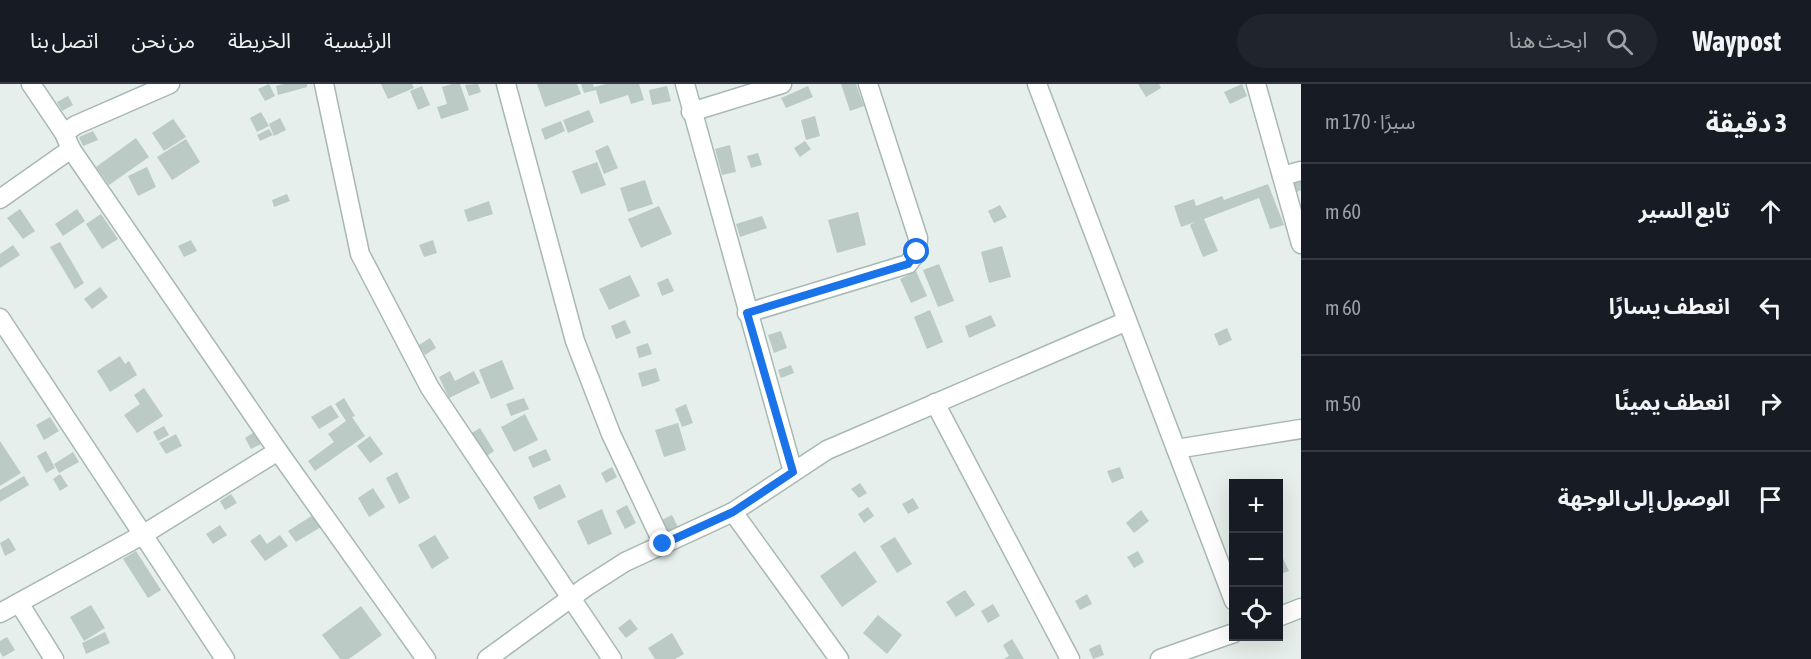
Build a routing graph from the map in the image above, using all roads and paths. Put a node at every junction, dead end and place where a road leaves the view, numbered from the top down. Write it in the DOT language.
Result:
graph roads {
  1 [pos="31,84"];
  2 [pos="170,84"];
  3 [pos="324,84"];
  4 [pos="506,84"];
  5 [pos="685,84"];
  6 [pos="782,84"];
  7 [pos="868,84"];
  8 [pos="1036,84"];
  9 [pos="1256,84"];
  10 [pos="691,112"];
  11 [pos="67,141"];
  12 [pos="1301,171"];
  13 [pos="1282,176"];
  14 [pos="0,199"];
  15 [pos="1301,244"];
  16 [pos="747,313"];
  17 [pos="0,318"];
  18 [pos="1127,321"];
  19 [pos="935,403"];
  20 [pos="1301,429"];
  21 [pos="1176,449"];
  22 [pos="278,451"];
  23 [pos="793,472"];
  24 [pos="733,512"];
  25 [pos="144,534"];
  26 [pos="663,544"];
  27 [pos="1229,590"];
  28 [pos="570,599"];
  29 [pos="19,603"];
  30 [pos="1300,609"];
  31 [pos="0,614"];
  32 [pos="1283,615"];
  33 [pos="1229,634"];
  34 [pos="54,659"];
  35 [pos="225,659"];
  36 [pos="426,659"];
  37 [pos="487,659"];
  38 [pos="612,659"];
  39 [pos="839,659"];
  40 [pos="1070,659"];
  41 [pos="1160,659"];
  1 -- 11 [label="street"];
  2 -- 11 [label="street"];
  3 -- 28 [label="street"];
  4 -- 26 [label="street"];
  5 -- 10 [label="street"];
  6 -- 10 [label="street"];
  7 -- 16 [label="street"];
  8 -- 18 [label="street"];
  9 -- 13 [label="street"];
  10 -- 16 [label="street"];
  11 -- 14 [label="street"];
  11 -- 22 [label="street"];
  12 -- 13 [label="street"];
  13 -- 15 [label="street"];
  16 -- 23 [label="street"];
  17 -- 25 [label="street"];
  18 -- 19 [label="street"];
  18 -- 21 [label="street"];
  19 -- 23 [label="street"];
  19 -- 40 [label="street"];
  20 -- 21 [label="street"];
  21 -- 27 [label="street"];
  22 -- 25 [label="street"];
  22 -- 36 [label="street"];
  23 -- 24 [label="street"];
  24 -- 26 [label="street"];
  24 -- 39 [label="street"];
  25 -- 29 [label="street"];
  25 -- 35 [label="street"];
  26 -- 28 [label="street"];
  28 -- 37 [label="street"];
  28 -- 38 [label="street"];
  29 -- 31 [label="street"];
  29 -- 34 [label="street"];
  30 -- 32 [label="street"];
  33 -- 41 [label="street"];
}
